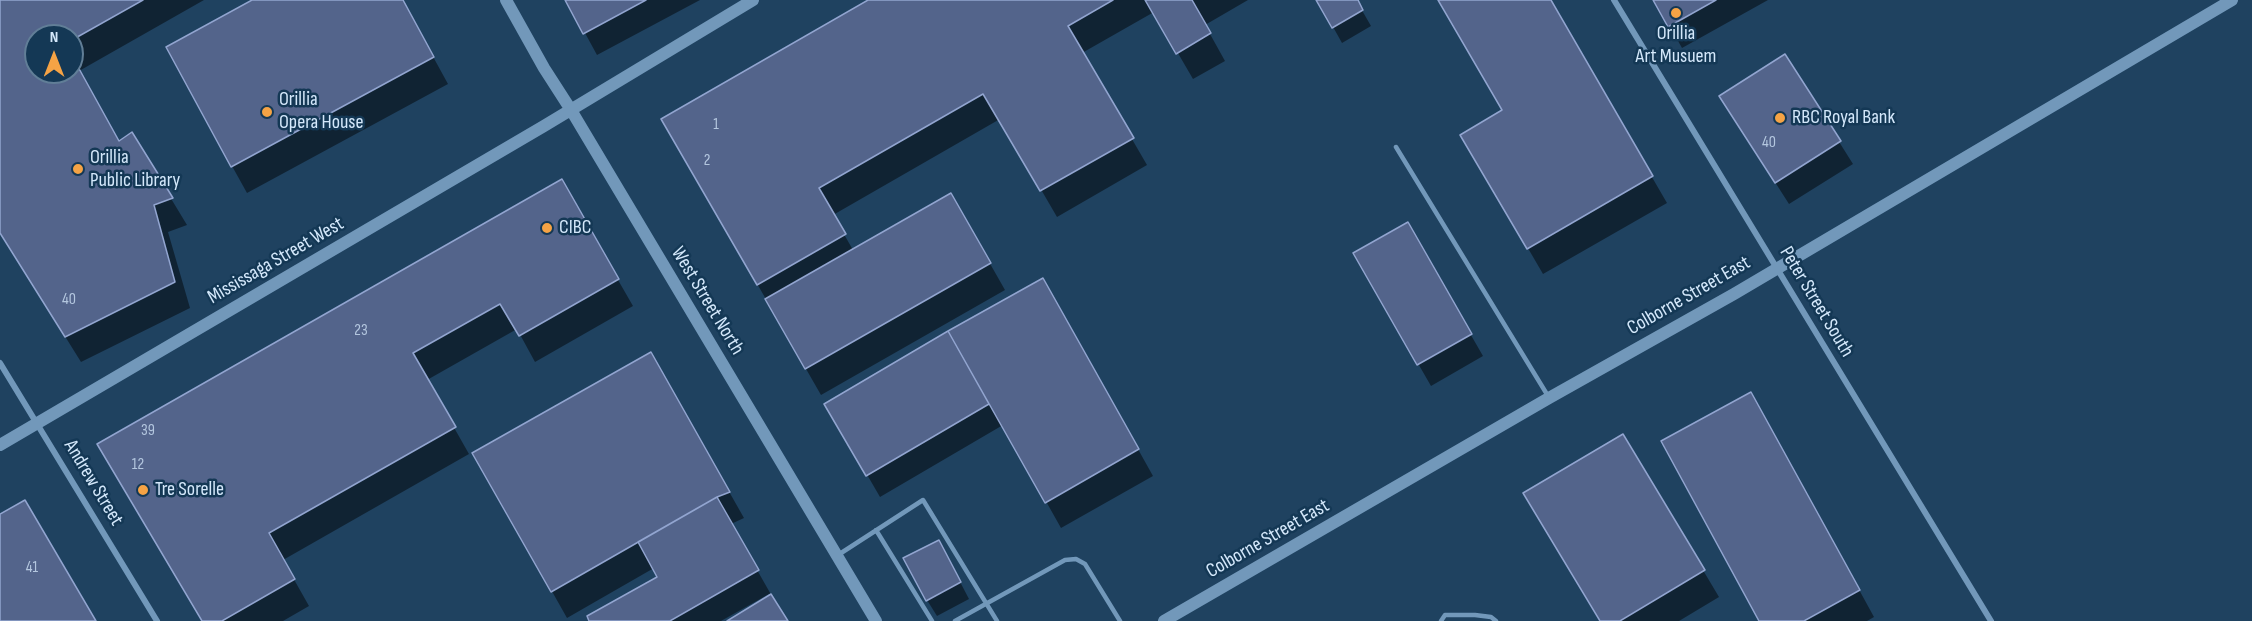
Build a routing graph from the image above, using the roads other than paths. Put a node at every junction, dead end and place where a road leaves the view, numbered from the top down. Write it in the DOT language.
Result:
graph roads {
  1 [pos="506,0"];
  2 [pos="753,0"];
  3 [pos="1614,0"];
  4 [pos="2232,0"];
  5 [pos="571,110"];
  6 [pos="1396,147"];
  7 [pos="1776,269"];
  8 [pos="0,363"];
  9 [pos="1549,398"];
  10 [pos="37,423"];
  11 [pos="0,445"];
  12 [pos="876,530"];
  13 [pos="837,556"];
  14 [pos="986,604"];
  15 [pos="157,621"];
  16 [pos="876,621"];
  17 [pos="932,621"];
  18 [pos="956,621"];
  19 [pos="997,621"];
  20 [pos="1120,621"];
  21 [pos="1164,621"];
  22 [pos="1441,621"];
  23 [pos="1496,621"];
  24 [pos="1991,621"];
  1 -- 5 [label="main road, West Street North"];
  2 -- 5 [label="main road, Mississaga Street West"];
  3 -- 7 [label="street, Peter Street South"];
  4 -- 7 [label="main road, Colborne Street East"];
  5 -- 10 [label="main road, Mississaga Street West"];
  5 -- 13 [label="main road, West Street North"];
  6 -- 9 [label="lane"];
  7 -- 9 [label="main road, Colborne Street East"];
  7 -- 24 [label="street, Peter Street South"];
  8 -- 10 [label="street, Andrew Street"];
  9 -- 21 [label="main road, Colborne Street East"];
  10 -- 11 [label="main road, Mississaga Street West"];
  10 -- 15 [label="street, Andrew Street"];
  12 -- 13 [label="lane"];
  12 -- 14 [label="lane"];
  12 -- 17 [label="lane"];
  13 -- 16 [label="main road, West Street North"];
  14 -- 18 [label="lane"];
  14 -- 19 [label="lane"];
  14 -- 20 [label="lane"];
  22 -- 23 [label="lane"];
}
